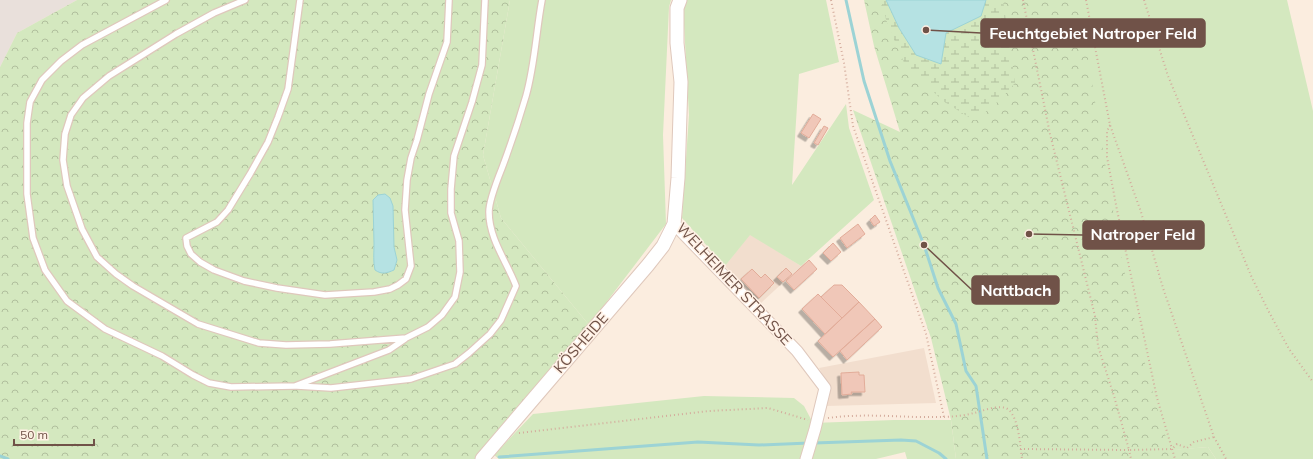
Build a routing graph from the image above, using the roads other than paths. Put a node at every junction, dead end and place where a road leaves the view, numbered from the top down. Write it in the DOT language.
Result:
graph roads {
  1 [pos="166,0"];
  2 [pos="245,0"];
  3 [pos="300,0"];
  4 [pos="449,0"];
  5 [pos="485,0"];
  6 [pos="542,0"];
  7 [pos="680,0"];
  8 [pos="674,224"];
  9 [pos="406,338"];
  10 [pos="295,386"];
  11 [pos="482,459"];
  12 [pos="806,459"];
  1 -- 10 [label="lane"];
  2 -- 9 [label="lane"];
  3 -- 4 [label="lane"];
  5 -- 9 [label="lane"];
  6 -- 10 [label="lane"];
  7 -- 8 [label="street, WELHEIMER STRASSE"];
  8 -- 11 [label="street, KÖSHEIDE"];
  8 -- 12 [label="street, WELHEIMER STRASSE"];
  9 -- 10 [label="lane"];
}
